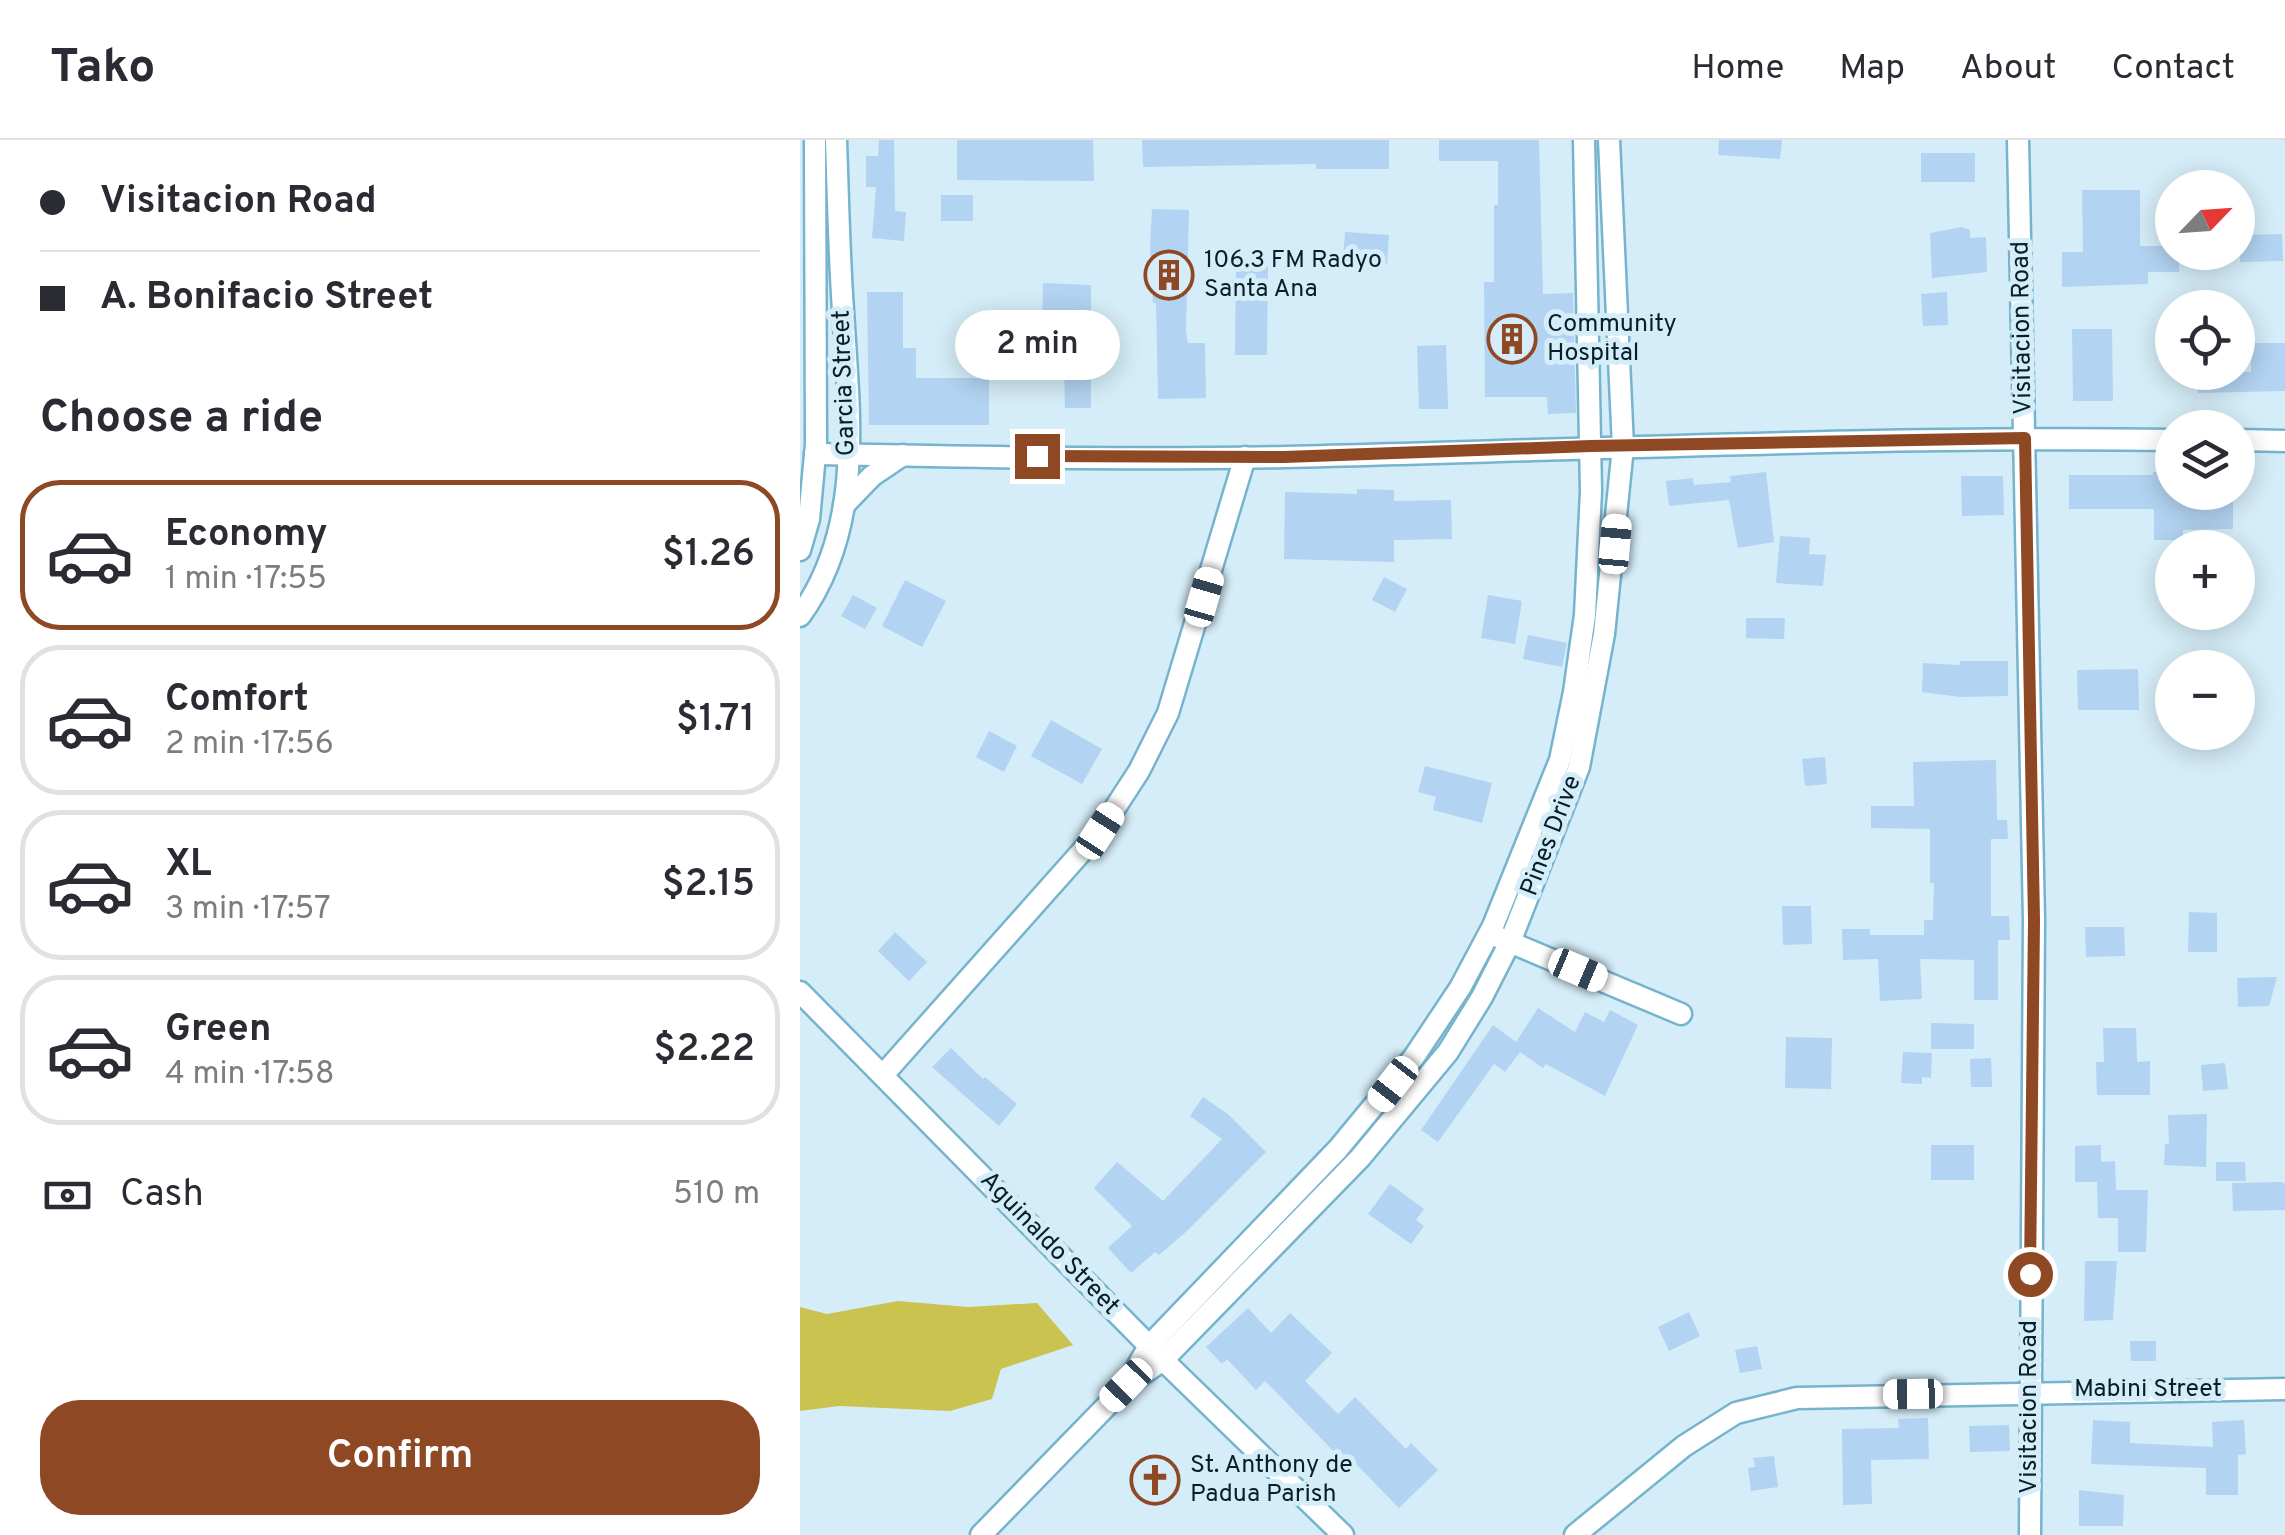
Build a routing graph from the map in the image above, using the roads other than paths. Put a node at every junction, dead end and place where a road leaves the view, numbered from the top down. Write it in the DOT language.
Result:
graph roads {
  1 [pos="815,140"];
  2 [pos="836,140"];
  3 [pos="1584,140"];
  4 [pos="1609,140"];
  5 [pos="2018,140"];
  6 [pos="2025,438"];
  7 [pos="2155,440"];
  8 [pos="2255,440"];
  9 [pos="2285,441"];
  10 [pos="1591,446"];
  11 [pos="1623,448"];
  12 [pos="816,454"];
  13 [pos="851,454"];
  14 [pos="903,455"];
  15 [pos="1245,457"];
  16 [pos="843,506"];
  17 [pos="800,550"];
  18 [pos="800,616"];
  19 [pos="1488,934"];
  20 [pos="1510,942"];
  21 [pos="800,992"];
  22 [pos="1681,1014"];
  23 [pos="883,1075"];
  24 [pos="1156,1353"];
  25 [pos="2285,1389"];
  26 [pos="2029,1392"];
  27 [pos="982,1535"];
  28 [pos="1343,1535"];
  29 [pos="1575,1535"];
  30 [pos="2030,1535"];
  1 -- 12 [label="street, Garcia Street"];
  2 -- 13 [label="street, Garcia Street"];
  3 -- 10 [label="street, Pines Drive"];
  4 -- 11 [label="street, Pines Drive"];
  5 -- 6 [label="street, Visitacion Road"];
  6 -- 7 [label="street"];
  6 -- 11 [label="street"];
  6 -- 26 [label="street, Visitacion Road"];
  8 -- 9 [label="street"];
  10 -- 11 [label="street"];
  10 -- 15 [label="street"];
  10 -- 19 [label="street, Pines Drive"];
  11 -- 20 [label="street, Pines Drive"];
  12 -- 13 [label="street"];
  12 -- 17 [label="street, Garcia Street"];
  13 -- 14 [label="street"];
  13 -- 16 [label="street, Garcia Street"];
  14 -- 15 [label="street"];
  14 -- 16 [label="street"];
  15 -- 23 [label="street"];
  16 -- 18 [label="street, Garcia Street"];
  19 -- 20 [label="street"];
  19 -- 24 [label="street, Pines Drive"];
  20 -- 22 [label="street"];
  20 -- 24 [label="street, Pines Drive"];
  21 -- 23 [label="street, Aguinaldo Street"];
  23 -- 24 [label="street, Aguinaldo Street"];
  24 -- 27 [label="street, Pines Drive"];
  24 -- 28 [label="street, Aguinaldo Street"];
  25 -- 26 [label="street, Mabini Street"];
  26 -- 29 [label="street, Mabini Street"];
  26 -- 30 [label="street, Visitacion Road"];
}
